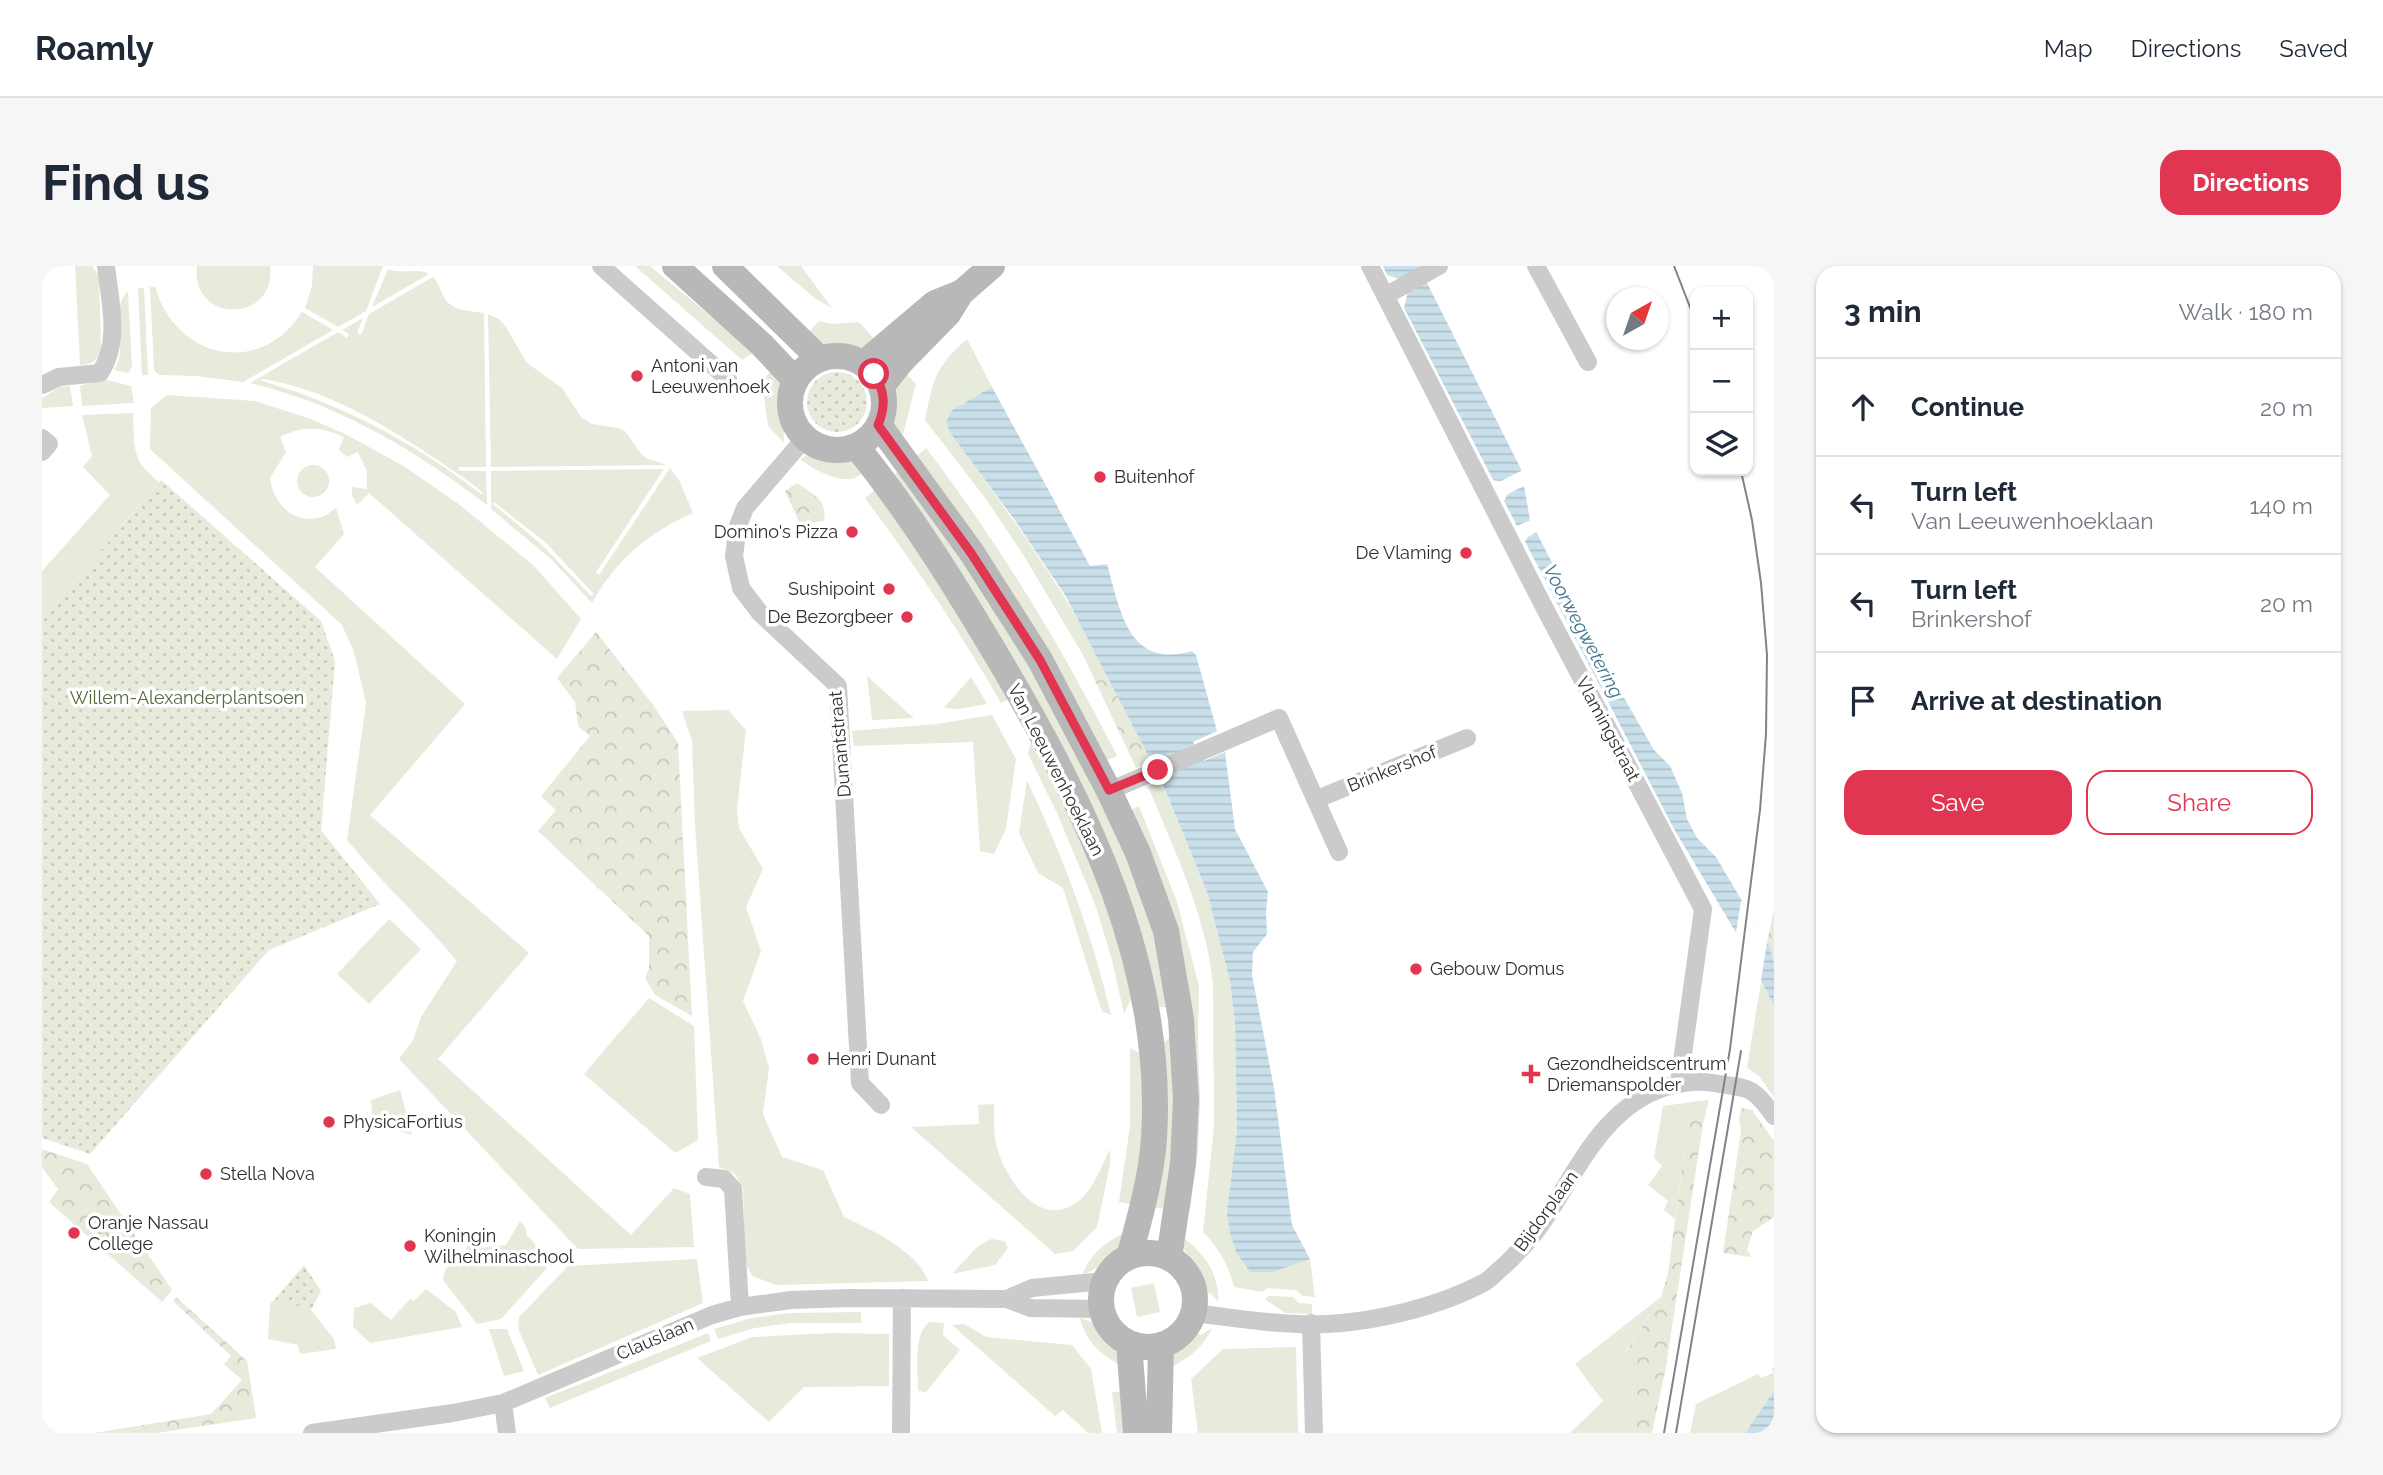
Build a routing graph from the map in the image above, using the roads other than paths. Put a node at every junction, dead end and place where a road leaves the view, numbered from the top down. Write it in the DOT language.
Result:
graph roads {
  1 [pos="106,266"];
  2 [pos="601,266"];
  3 [pos="629,266"];
  4 [pos="675,266"];
  5 [pos="725,266"];
  6 [pos="992,266"];
  7 [pos="1370,266"];
  8 [pos="1536,266"];
  9 [pos="1435,268"];
  10 [pos="617,280"];
  11 [pos="961,293"];
  12 [pos="1389,294"];
  13 [pos="820,359"];
  14 [pos="1588,362"];
  15 [pos="863,364"];
  16 [pos="728,379"];
  17 [pos="795,380"];
  18 [pos="42,385"];
  19 [pos="881,387"];
  20 [pos="878,425"];
  21 [pos="42,438"];
  22 [pos="805,438"];
  23 [pos="856,446"];
  24 [pos="42,452"];
  25 [pos="1467,738"];
  26 [pos="1109,790"];
  27 [pos="1317,799"];
  28 [pos="1339,852"];
  29 [pos="1679,1083"];
  30 [pos="881,1105"];
  31 [pos="1774,1115"];
  32 [pos="706,1177"];
  33 [pos="1129,1257"];
  34 [pos="1169,1258"];
  35 [pos="1104,1281"];
  36 [pos="902,1298"];
  37 [pos="1007,1299"];
  38 [pos="740,1307"];
  39 [pos="1101,1309"];
  40 [pos="1194,1312"];
  41 [pos="1311,1323"];
  42 [pos="1129,1344"];
  43 [pos="1161,1346"];
  44 [pos="503,1403"];
  45 [pos="312,1433"];
  46 [pos="507,1433"];
  47 [pos="901,1433"];
  48 [pos="1136,1433"];
  49 [pos="1159,1433"];
  50 [pos="1314,1433"];
  1 -- 18 [label="street"];
  2 -- 10 [label="street"];
  3 -- 10 [label="street"];
  4 -- 17 [label="street"];
  5 -- 13 [label="street"];
  6 -- 11 [label="street"];
  7 -- 12 [label="street, Vlamingstraat"];
  8 -- 14 [label="street"];
  9 -- 12 [label="street"];
  10 -- 16 [label="street"];
  11 -- 15 [label="street"];
  11 -- 19 [label="street"];
  12 -- 29 [label="street, Vlamingstraat"];
  13 -- 15 [label="street"];
  13 -- 17 [label="street"];
  15 -- 19 [label="street"];
  17 -- 22 [label="street"];
  19 -- 20 [label="street"];
  20 -- 23 [label="street"];
  20 -- 26 [label="street, Van Leeuwenhoeklaan"];
  21 -- 24 [label="street"];
  22 -- 23 [label="street"];
  22 -- 30 [label="street, Dunantstraat"];
  23 -- 33 [label="street, Van Leeuwenhoeklaan"];
  25 -- 27 [label="street, Brinkershof"];
  26 -- 27 [label="street"];
  26 -- 34 [label="street, Van Leeuwenhoeklaan"];
  27 -- 28 [label="street"];
  29 -- 31 [label="street"];
  29 -- 41 [label="street, Bijdorplaan"];
  32 -- 38 [label="street"];
  33 -- 34 [label="street"];
  33 -- 35 [label="street"];
  34 -- 40 [label="street"];
  35 -- 37 [label="street, Clauslaan"];
  35 -- 39 [label="street"];
  36 -- 37 [label="street, Clauslaan"];
  36 -- 38 [label="street, Clauslaan"];
  36 -- 47 [label="street"];
  37 -- 39 [label="street, Clauslaan"];
  38 -- 44 [label="street, Clauslaan"];
  39 -- 42 [label="street"];
  40 -- 41 [label="street, Bijdorplaan"];
  40 -- 43 [label="street"];
  41 -- 50 [label="street"];
  42 -- 43 [label="street"];
  42 -- 48 [label="street"];
  43 -- 49 [label="street"];
  44 -- 45 [label="street, Clauslaan"];
  44 -- 46 [label="street"];
}
